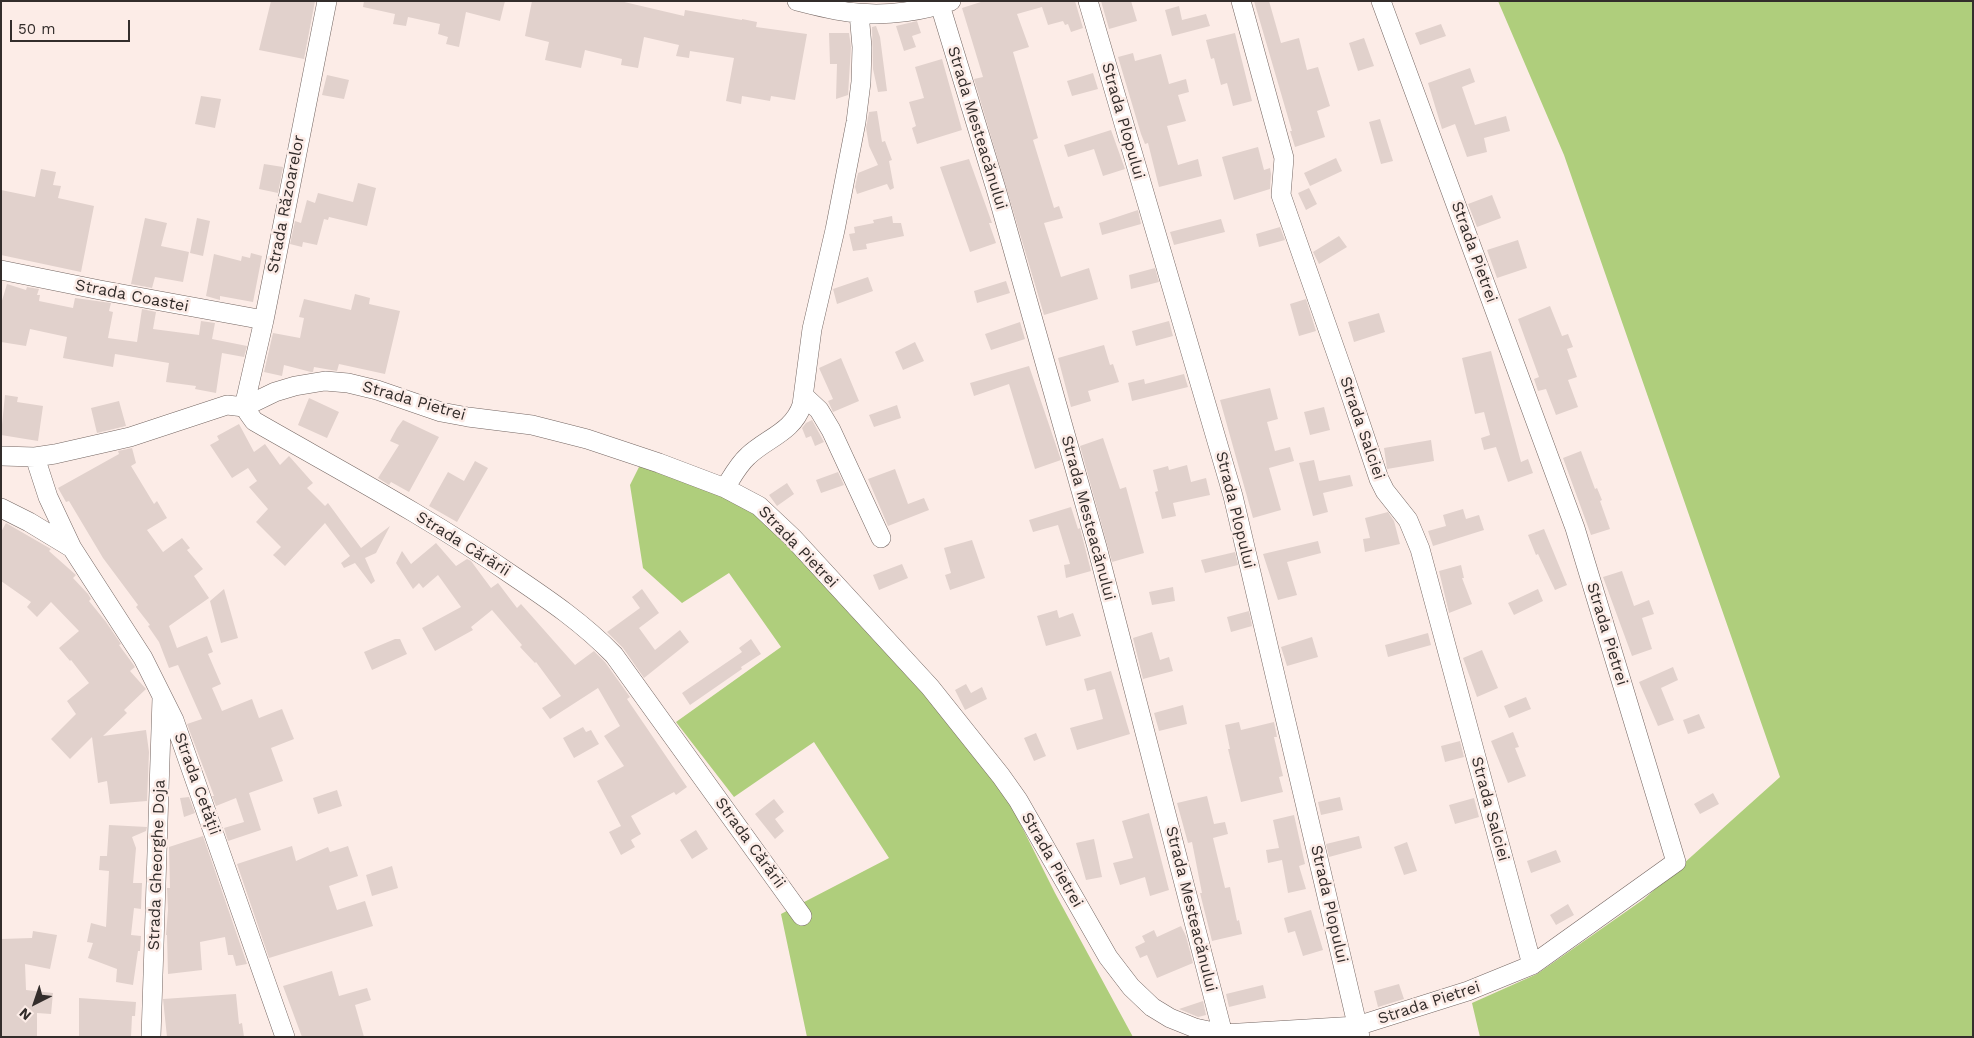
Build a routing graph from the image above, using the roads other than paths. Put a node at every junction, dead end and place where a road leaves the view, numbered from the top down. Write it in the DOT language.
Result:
graph roads {
  1 [pos="327,1"];
  2 [pos="797,1"];
  3 [pos="1088,1"];
  4 [pos="1241,1"];
  5 [pos="1382,1"];
  6 [pos="945,3"];
  7 [pos="858,13"];
  8 [pos="1,270"];
  9 [pos="264,320"];
  10 [pos="804,396"];
  11 [pos="244,407"];
  12 [pos="1,456"];
  13 [pos="35,457"];
  14 [pos="726,488"];
  15 [pos="1,508"];
  16 [pos="880,538"];
  17 [pos="72,548"];
  18 [pos="162,693"];
  19 [pos="802,916"];
  20 [pos="1532,965"];
  21 [pos="1358,1031"];
  22 [pos="1223,1034"];
  23 [pos="151,1037"];
  24 [pos="285,1037"];
  1 -- 9 [label="street, Strada Răzoarelor"];
  2 -- 7 [label="street"];
  3 -- 21 [label="street, Strada Plopului"];
  4 -- 20 [label="street, Strada Salciei"];
  5 -- 20 [label="street, Strada Pietrei"];
  6 -- 7 [label="street"];
  6 -- 22 [label="street, Strada Mesteacănului"];
  7 -- 10 [label="street"];
  8 -- 9 [label="street, Strada Coastei"];
  9 -- 11 [label="street, Strada Răzoarelor"];
  10 -- 14 [label="street"];
  10 -- 16 [label="street"];
  11 -- 13 [label="street"];
  11 -- 14 [label="street, Strada Pietrei"];
  11 -- 19 [label="street, Strada Cărării"];
  12 -- 13 [label="street"];
  13 -- 17 [label="street, Strada Cetății"];
  14 -- 22 [label="street, Strada Pietrei"];
  15 -- 17 [label="street, Strada Cetății"];
  17 -- 18 [label="street, Strada Cetății"];
  18 -- 23 [label="street, Strada Gheorghe Doja"];
  18 -- 24 [label="street, Strada Cetății"];
  20 -- 21 [label="street, Strada Pietrei"];
  21 -- 22 [label="street, Strada Pietrei"];
}
